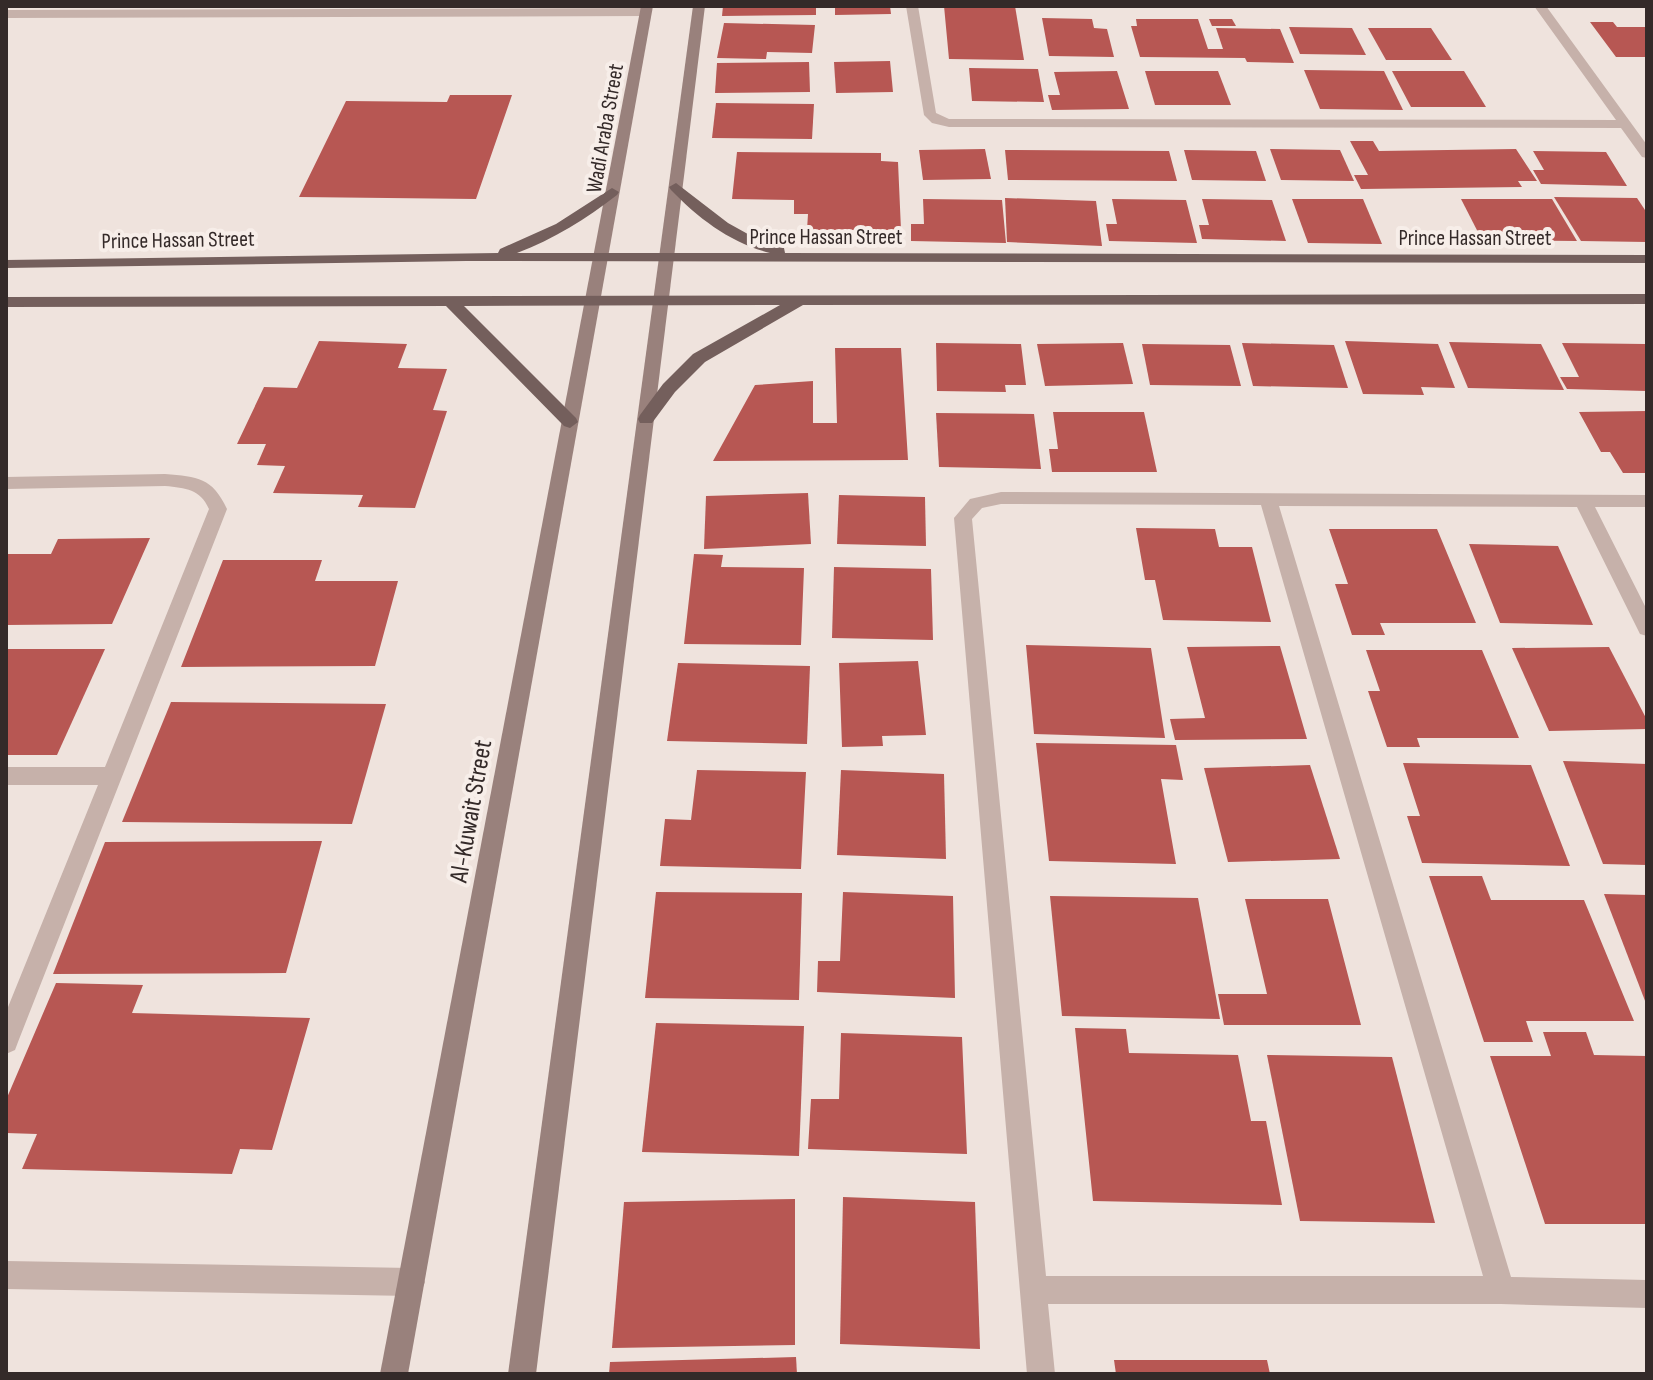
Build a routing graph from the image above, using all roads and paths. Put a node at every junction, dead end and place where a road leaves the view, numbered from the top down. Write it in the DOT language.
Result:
graph roads {
  1 [pos="699,6"];
  2 [pos="912,6"];
  3 [pos="1540,6"];
  4 [pos="446,9"];
  5 [pos="646,9"];
  6 [pos="6,14"];
  7 [pos="1624,124"];
  8 [pos="1647,154"];
  9 [pos="676,187"];
  10 [pos="612,192"];
  11 [pos="466,257"];
  12 [pos="600,257"];
  13 [pos="667,258"];
  14 [pos="810,258"];
  15 [pos="1647,259"];
  16 [pos="6,264"];
  17 [pos="1647,299"];
  18 [pos="800,300"];
  19 [pos="450,301"];
  20 [pos="592,301"];
  21 [pos="661,301"];
  22 [pos="6,302"];
  23 [pos="646,419"];
  24 [pos="570,422"];
  25 [pos="6,483"];
  26 [pos="1269,501"];
  27 [pos="1583,501"];
  28 [pos="1647,501"];
  29 [pos="1647,629"];
  30 [pos="6,776"];
  31 [pos="113,776"];
  32 [pos="6,1042"];
  33 [pos="6,1275"];
  34 [pos="411,1282"];
  35 [pos="1033,1290"];
  36 [pos="1501,1290"];
  37 [pos="1647,1294"];
  38 [pos="394,1374"];
  39 [pos="522,1374"];
  40 [pos="1041,1374"];
  1 -- 9 [label="main road"];
  2 -- 7 [label="street"];
  3 -- 7 [label="street"];
  4 -- 5 [label="street"];
  4 -- 6 [label="street"];
  5 -- 10 [label="main road, Wadi Araba Street"];
  7 -- 8 [label="street"];
  9 -- 13 [label="main road"];
  9 -- 14 [label="main road"];
  10 -- 11 [label="main road"];
  10 -- 12 [label="main road, Wadi Araba Street"];
  11 -- 12 [label="main road, Prince Hassan Street"];
  11 -- 16 [label="main road, Prince Hassan Street"];
  12 -- 13 [label="main road, Prince Hassan Street"];
  12 -- 20 [label="main road, Al-Kuwait Street"];
  13 -- 14 [label="main road, Prince Hassan Street"];
  13 -- 21 [label="main road"];
  14 -- 15 [label="main road, Prince Hassan Street"];
  17 -- 18 [label="main road"];
  18 -- 21 [label="main road"];
  18 -- 23 [label="main road"];
  19 -- 20 [label="main road"];
  19 -- 22 [label="main road"];
  19 -- 24 [label="main road"];
  20 -- 21 [label="main road"];
  20 -- 24 [label="main road, Al-Kuwait Street"];
  21 -- 23 [label="main road"];
  23 -- 39 [label="main road"];
  24 -- 34 [label="main road, Al-Kuwait Street"];
  25 -- 31 [label="street"];
  26 -- 27 [label="street"];
  26 -- 35 [label="street"];
  26 -- 36 [label="street"];
  27 -- 28 [label="street"];
  27 -- 29 [label="street"];
  30 -- 31 [label="street"];
  31 -- 32 [label="street"];
  33 -- 34 [label="street"];
  34 -- 38 [label="main road, Al-Kuwait Street"];
  35 -- 36 [label="street"];
  35 -- 40 [label="street"];
  36 -- 37 [label="street"];
}
